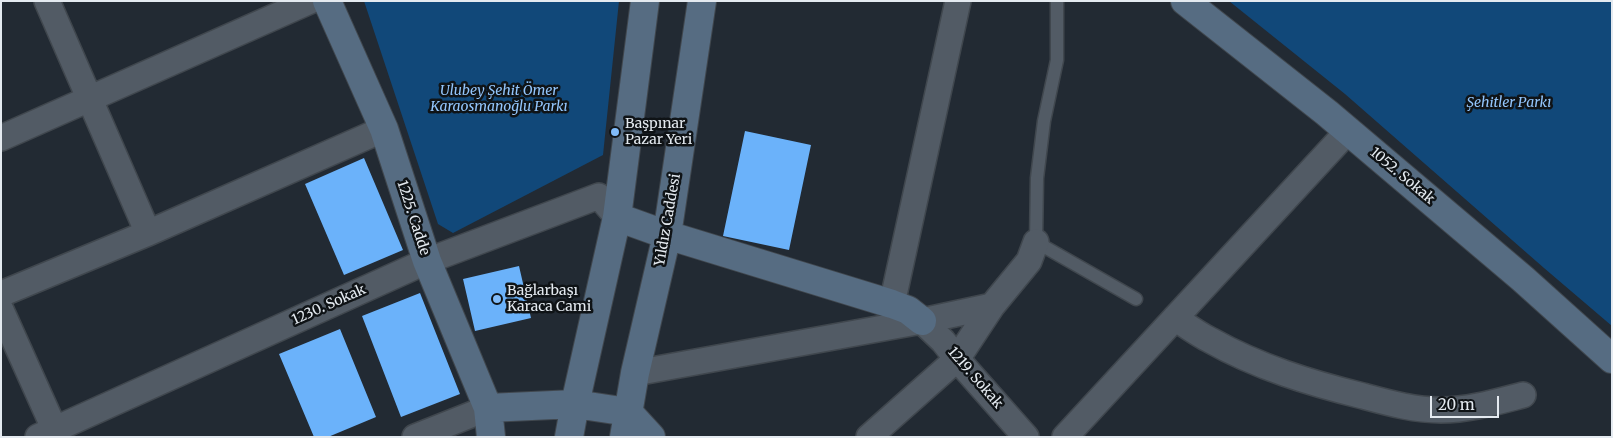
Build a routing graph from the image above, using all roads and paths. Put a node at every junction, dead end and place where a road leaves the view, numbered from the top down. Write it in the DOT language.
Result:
graph roads {
  1 [pos="46,1"];
  2 [pos="310,1"];
  3 [pos="327,1"];
  4 [pos="645,1"];
  5 [pos="702,1"];
  6 [pos="958,1"];
  7 [pos="1057,1"];
  8 [pos="1185,1"];
  9 [pos="88,99"];
  10 [pos="384,129"];
  11 [pos="1348,131"];
  12 [pos="1,138"];
  13 [pos="617,217"];
  14 [pos="148,232"];
  15 [pos="667,235"];
  16 [pos="1036,242"];
  17 [pos="427,261"];
  18 [pos="1,294"];
  19 [pos="1136,299"];
  20 [pos="892,304"];
  21 [pos="992,306"];
  22 [pos="1,310"];
  23 [pos="1175,318"];
  24 [pos="922,321"];
  25 [pos="1612,358"];
  26 [pos="957,359"];
  27 [pos="635,373"];
  28 [pos="1523,395"];
  29 [pos="575,404"];
  30 [pos="488,408"];
  31 [pos="626,424"];
  32 [pos="50,434"];
  33 [pos="414,437"];
  34 [pos="491,437"];
  35 [pos="569,437"];
  36 [pos="651,437"];
  37 [pos="869,437"];
  38 [pos="1026,437"];
  39 [pos="1065,437"];
  1 -- 9 [label="street"];
  2 -- 9 [label="street"];
  3 -- 10 [label="street, 1225. Cadde"];
  4 -- 13 [label="street"];
  5 -- 15 [label="street, Yıldız Caddesi"];
  6 -- 20 [label="street"];
  7 -- 16 [label="lane"];
  8 -- 11 [label="street, 1052. Sokak"];
  9 -- 12 [label="street"];
  9 -- 14 [label="street"];
  10 -- 14 [label="street"];
  10 -- 17 [label="street, 1225. Cadde"];
  11 -- 23 [label="street"];
  11 -- 25 [label="street, 1052. Sokak"];
  13 -- 15 [label="street"];
  13 -- 17 [label="street, 1230. Sokak"];
  13 -- 29 [label="street"];
  14 -- 18 [label="street"];
  15 -- 20 [label="street"];
  15 -- 27 [label="street, Yıldız Caddesi"];
  16 -- 19 [label="lane"];
  16 -- 21 [label="street"];
  17 -- 30 [label="street, 1225. Cadde"];
  17 -- 32 [label="street, 1230. Sokak"];
  20 -- 24 [label="street"];
  21 -- 24 [label="street"];
  21 -- 26 [label="street"];
  22 -- 32 [label="street"];
  23 -- 28 [label="street"];
  23 -- 39 [label="street"];
  24 -- 26 [label="street, 1219. Sokak"];
  24 -- 27 [label="street"];
  26 -- 37 [label="street"];
  26 -- 38 [label="street, 1219. Sokak"];
  27 -- 31 [label="street, Yıldız Caddesi"];
  29 -- 30 [label="street"];
  29 -- 31 [label="street"];
  29 -- 35 [label="street"];
  30 -- 33 [label="street"];
  30 -- 34 [label="street, 1225. Cadde"];
  31 -- 36 [label="street"];
}
